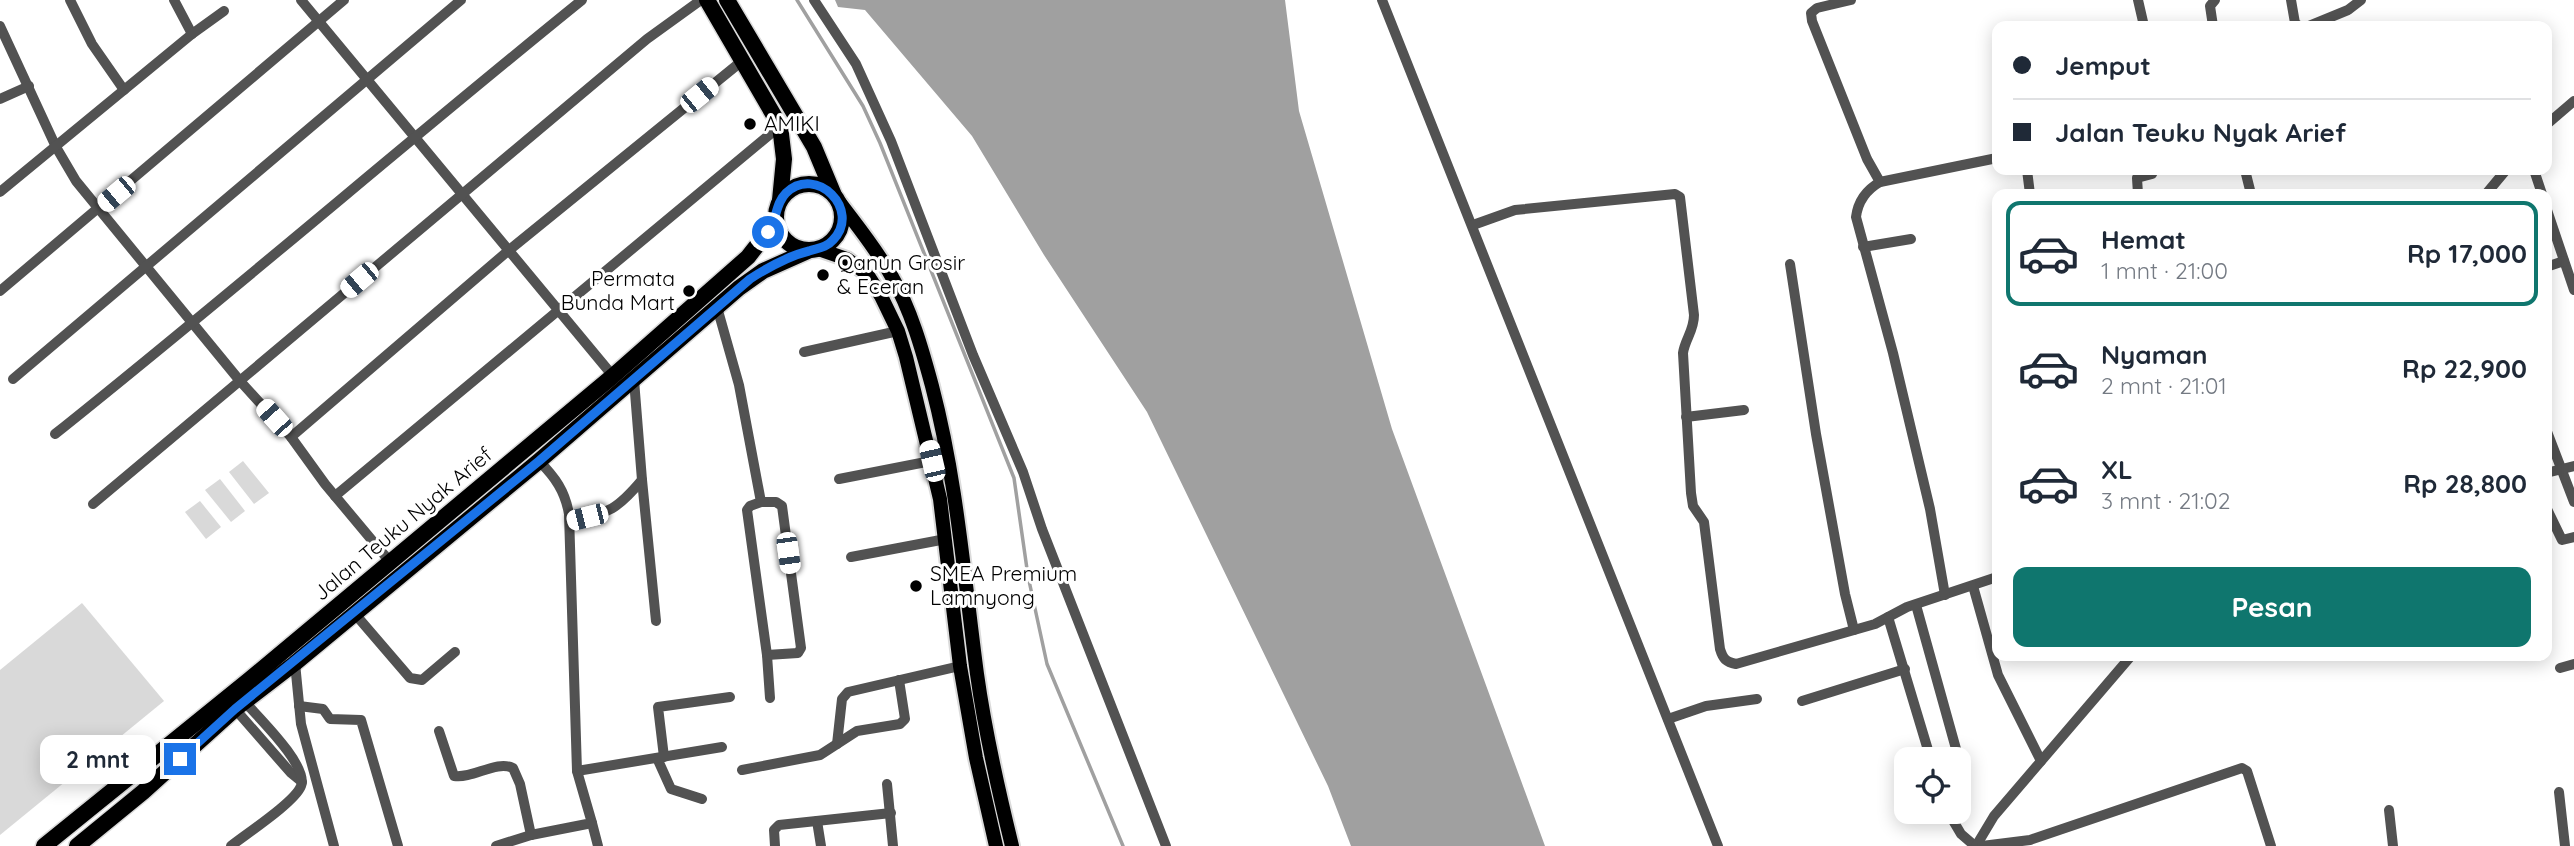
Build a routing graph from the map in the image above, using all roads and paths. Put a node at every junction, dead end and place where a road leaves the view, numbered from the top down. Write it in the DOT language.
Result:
graph roads {
  1 [pos="70,0"];
  2 [pos="174,0"];
  3 [pos="300,0"];
  4 [pos="344,0"];
  5 [pos="461,0"];
  6 [pos="582,0"];
  7 [pos="701,0"];
  8 [pos="707,0"];
  9 [pos="727,0"];
  10 [pos="814,0"];
  11 [pos="1382,0"];
  12 [pos="1851,0"];
  13 [pos="2137,0"];
  14 [pos="2215,0"];
  15 [pos="2291,0"];
  16 [pos="2361,0"];
  17 [pos="224,11"];
  18 [pos="319,21"];
  19 [pos="2143,21"];
  20 [pos="2212,21"];
  21 [pos="2295,21"];
  22 [pos="2321,21"];
  23 [pos="0,26"];
  24 [pos="192,34"];
  25 [pos="742,61"];
  26 [pos="367,80"];
  27 [pos="29,86"];
  28 [pos="124,90"];
  29 [pos="0,99"];
  30 [pos="2574,101"];
  31 [pos="2552,120"];
  32 [pos="780,126"];
  33 [pos="413,137"];
  34 [pos="56,147"];
  35 [pos="1992,159"];
  36 [pos="2502,175"];
  37 [pos="1880,183"];
  38 [pos="2490,189"];
  39 [pos="0,192"];
  40 [pos="461,195"];
  41 [pos="837,199"];
  42 [pos="780,200"];
  43 [pos="99,209"];
  44 [pos="776,221"];
  45 [pos="1473,225"];
  46 [pos="2552,226"];
  47 [pos="1911,239"];
  48 [pos="1863,247"];
  49 [pos="813,250"];
  50 [pos="508,251"];
  51 [pos="2564,261"];
  52 [pos="1790,264"];
  53 [pos="2552,265"];
  54 [pos="146,267"];
  55 [pos="2574,290"];
  56 [pos="0,291"];
  57 [pos="717,307"];
  58 [pos="557,310"];
  59 [pos="193,324"];
  60 [pos="898,331"];
  61 [pos="804,352"];
  62 [pos="613,376"];
  63 [pos="13,379"];
  64 [pos="634,380"];
  65 [pos="240,381"];
  66 [pos="1744,410"];
  67 [pos="1686,416"];
  68 [pos="55,434"];
  69 [pos="291,437"];
  70 [pos="2552,445"];
  71 [pos="539,461"];
  72 [pos="932,461"];
  73 [pos="2574,466"];
  74 [pos="2561,469"];
  75 [pos="2552,471"];
  76 [pos="839,479"];
  77 [pos="642,480"];
  78 [pos="335,496"];
  79 [pos="761,502"];
  80 [pos="2574,502"];
  81 [pos="93,504"];
  82 [pos="2552,519"];
  83 [pos="570,521"];
  84 [pos="2574,537"];
  85 [pos="946,539"];
  86 [pos="851,557"];
  87 [pos="391,563"];
  88 [pos="1992,580"];
  89 [pos="1973,586"];
  90 [pos="1945,594"];
  91 [pos="1916,605"];
  92 [pos="355,614"];
  93 [pos="1888,617"];
  94 [pos="656,621"];
  95 [pos="1854,630"];
  96 [pos="455,652"];
  97 [pos="1992,654"];
  98 [pos="767,655"];
  99 [pos="1994,661"];
  100 [pos="2127,661"];
  101 [pos="295,663"];
  102 [pos="2574,664"];
  103 [pos="960,666"];
  104 [pos="2560,668"];
  105 [pos="1905,669"];
  106 [pos="899,680"];
  107 [pos="730,697"];
  108 [pos="770,698"];
  109 [pos="1757,699"];
  110 [pos="1802,701"];
  111 [pos="240,706"];
  112 [pos="299,706"];
  113 [pos="1668,719"];
  114 [pos="439,731"];
  115 [pos="837,744"];
  116 [pos="722,747"];
  117 [pos="1927,747"];
  118 [pos="1955,747"];
  119 [pos="992,755"];
  120 [pos="660,757"];
  121 [pos="976,758"];
  122 [pos="2041,761"];
  123 [pos="742,770"];
  124 [pos="577,771"];
  125 [pos="887,784"];
  126 [pos="2559,792"];
  127 [pos="702,799"];
  128 [pos="2389,810"];
  129 [pos="891,813"];
  130 [pos="817,821"];
  131 [pos="592,823"];
  132 [pos="1955,824"];
  133 [pos="531,835"];
  134 [pos="44,846"];
  135 [pos="77,846"];
  136 [pos="231,846"];
  137 [pos="334,846"];
  138 [pos="398,846"];
  139 [pos="496,846"];
  140 [pos="598,846"];
  141 [pos="775,846"];
  142 [pos="821,846"];
  143 [pos="893,846"];
  144 [pos="996,846"];
  145 [pos="1012,846"];
  146 [pos="1166,846"];
  147 [pos="1718,846"];
  148 [pos="1978,846"];
  149 [pos="2271,846"];
  150 [pos="2393,846"];
  151 [pos="2565,846"];
  1 -- 28 [label="street"];
  2 -- 24 [label="street"];
  3 -- 18 [label="street"];
  4 -- 18 [label="street"];
  5 -- 26 [label="street"];
  6 -- 33 [label="street"];
  7 -- 40 [label="street"];
  8 -- 25 [label="highway"];
  9 -- 41 [label="highway"];
  10 -- 146 [label="street"];
  11 -- 45 [label="street"];
  12 -- 37 [label="street"];
  13 -- 19 [label="street"];
  14 -- 20 [label="street"];
  15 -- 21 [label="street"];
  16 -- 22 [label="street"];
  17 -- 24 [label="street"];
  18 -- 26 [label="street"];
  18 -- 43 [label="street"];
  23 -- 27 [label="street"];
  24 -- 28 [label="street"];
  25 -- 32 [label="highway"];
  25 -- 50 [label="street"];
  26 -- 33 [label="street"];
  26 -- 54 [label="street"];
  27 -- 29 [label="street"];
  27 -- 34 [label="street"];
  28 -- 34 [label="street"];
  30 -- 31 [label="street"];
  32 -- 42 [label="highway"];
  32 -- 58 [label="street"];
  33 -- 40 [label="street"];
  33 -- 59 [label="street"];
  34 -- 39 [label="street"];
  34 -- 43 [label="street"];
  35 -- 37 [label="street"];
  36 -- 38 [label="street"];
  37 -- 48 [label="street"];
  40 -- 50 [label="street"];
  40 -- 65 [label="street"];
  41 -- 42 [label="highway"];
  41 -- 49 [label="highway"];
  41 -- 119 [label="main road"];
  42 -- 44 [label="highway"];
  43 -- 54 [label="street"];
  43 -- 56 [label="street"];
  44 -- 49 [label="highway"];
  44 -- 62 [label="highway, Jalan Teuku Nyak Arief"];
  45 -- 67 [label="street"];
  45 -- 113 [label="street"];
  46 -- 51 [label="street"];
  47 -- 48 [label="street"];
  48 -- 90 [label="street"];
  49 -- 57 [label="highway, Jalan Teuku Nyak Arief"];
  49 -- 60 [label="main road"];
  50 -- 58 [label="street"];
  50 -- 69 [label="street"];
  51 -- 53 [label="street"];
  51 -- 55 [label="street"];
  52 -- 95 [label="street"];
  54 -- 59 [label="street"];
  54 -- 63 [label="street"];
  57 -- 64 [label="highway, Jalan Teuku Nyak Arief"];
  57 -- 79 [label="street"];
  58 -- 62 [label="street"];
  58 -- 78 [label="street"];
  59 -- 65 [label="street"];
  59 -- 68 [label="street"];
  60 -- 61 [label="street"];
  60 -- 72 [label="main road"];
  62 -- 87 [label="highway, Jalan Teuku Nyak Arief"];
  64 -- 71 [label="highway, Jalan Teuku Nyak Arief"];
  64 -- 77 [label="street"];
  65 -- 69 [label="street"];
  65 -- 81 [label="street"];
  66 -- 67 [label="street"];
  67 -- 95 [label="street"];
  69 -- 78 [label="street"];
  70 -- 74 [label="street"];
  71 -- 83 [label="street"];
  71 -- 92 [label="highway, Jalan Teuku Nyak Arief"];
  72 -- 76 [label="street"];
  72 -- 85 [label="main road"];
  73 -- 74 [label="street"];
  74 -- 75 [label="street"];
  74 -- 80 [label="street"];
  77 -- 83 [label="street"];
  77 -- 94 [label="street"];
  78 -- 87 [label="street"];
  79 -- 98 [label="street"];
  79 -- 98 [label="street"];
  82 -- 84 [label="street"];
  83 -- 124 [label="street"];
  85 -- 86 [label="street"];
  85 -- 103 [label="main road"];
  87 -- 134 [label="highway, Jalan Teuku Nyak Arief"];
  88 -- 89 [label="street"];
  89 -- 90 [label="street"];
  89 -- 97 [label="street"];
  90 -- 91 [label="street"];
  91 -- 93 [label="street"];
  91 -- 118 [label="street"];
  92 -- 96 [label="street"];
  92 -- 101 [label="highway, Jalan Teuku Nyak Arief"];
  93 -- 95 [label="street"];
  93 -- 105 [label="street"];
  98 -- 108 [label="street"];
  99 -- 122 [label="street"];
  100 -- 122 [label="street"];
  101 -- 111 [label="highway, Jalan Teuku Nyak Arief"];
  101 -- 112 [label="street"];
  102 -- 104 [label="street"];
  103 -- 106 [label="street"];
  103 -- 121 [label="main road"];
  105 -- 110 [label="street"];
  105 -- 117 [label="street"];
  106 -- 115 [label="street"];
  106 -- 115 [label="street"];
  107 -- 120 [label="street"];
  109 -- 113 [label="street"];
  111 -- 135 [label="highway, Jalan Teuku Nyak Arief"];
  111 -- 136 [label="street"];
  112 -- 137 [label="street"];
  112 -- 138 [label="street"];
  113 -- 147 [label="street"];
  114 -- 133 [label="street"];
  115 -- 123 [label="street"];
  116 -- 120 [label="street"];
  119 -- 121 [label="main road"];
  119 -- 145 [label="main road"];
  120 -- 124 [label="street"];
  120 -- 127 [label="street"];
  121 -- 144 [label="main road"];
  122 -- 148 [label="street"];
  124 -- 131 [label="street"];
  125 -- 129 [label="street"];
  126 -- 151 [label="street"];
  128 -- 150 [label="street"];
  129 -- 130 [label="street"];
  129 -- 143 [label="street"];
  130 -- 141 [label="street"];
  130 -- 142 [label="street"];
  131 -- 133 [label="street"];
  131 -- 140 [label="street"];
  132 -- 148 [label="street"];
  133 -- 139 [label="street"];
  148 -- 149 [label="street"];
}
